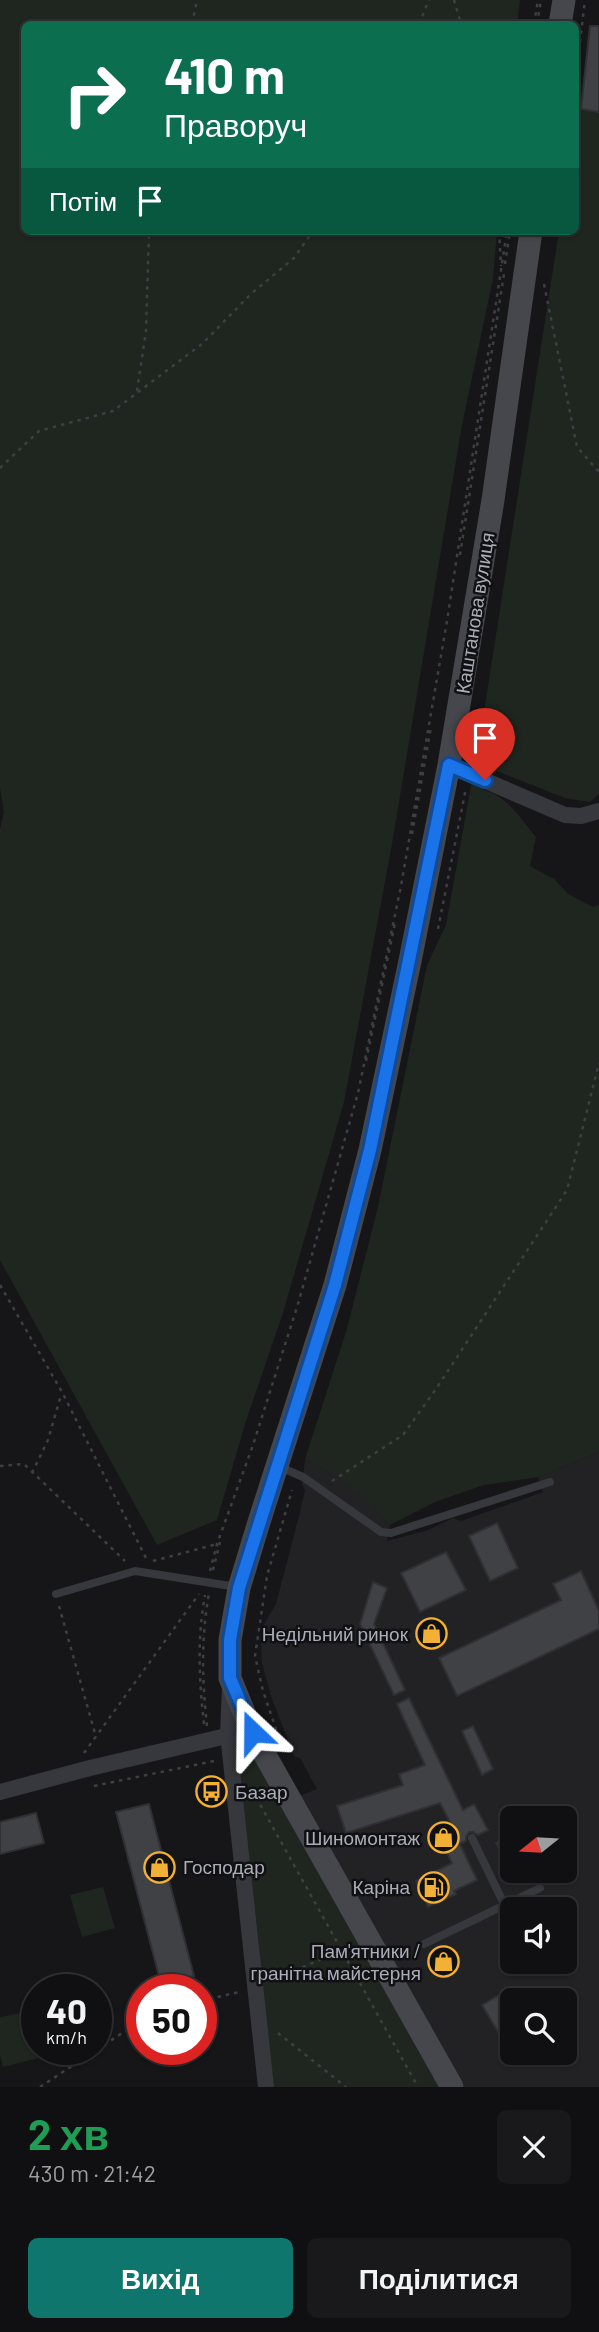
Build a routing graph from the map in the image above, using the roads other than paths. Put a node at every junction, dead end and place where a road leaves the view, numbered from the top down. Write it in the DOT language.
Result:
graph roads {
  1 [pos="564,0"];
  2 [pos="560,21"];
  3 [pos="530,235"];
  4 [pos="449,765"];
  5 [pos="599,811"];
  6 [pos="286,1470"];
  7 [pos="550,1482"];
  8 [pos="239,1588"];
  9 [pos="55,1594"];
  10 [pos="230,1678"];
  11 [pos="253,1732"];
  12 [pos="228,1734"];
  13 [pos="0,1792"];
  14 [pos="472,1838"];
  15 [pos="540,1888"];
  16 [pos="501,1897"];
  17 [pos="520,1897"];
  18 [pos="500,1906"];
  19 [pos="424,1944"];
  20 [pos="266,2087"];
  21 [pos="452,2087"];
  1 -- 2 [label="main road"];
  3 -- 4 [label="main road, Каштанова вулиця"];
  4 -- 5 [label="street"];
  4 -- 6 [label="main road, Каштанова вулиця"];
  6 -- 7 [label="lane"];
  6 -- 8 [label="main road, Каштанова вулиця"];
  8 -- 9 [label="lane"];
  8 -- 10 [label="main road, Каштанова вулиця"];
  10 -- 11 [label="main road, Каштанова вулиця"];
  10 -- 12 [label="street"];
  11 -- 12 [label="street"];
  11 -- 21 [label="main road, Каштанова вулиця"];
  12 -- 13 [label="street"];
  12 -- 20 [label="street"];
  14 -- 16 [label="lane"];
  15 -- 17 [label="lane"];
  18 -- 19 [label="lane"];
}
